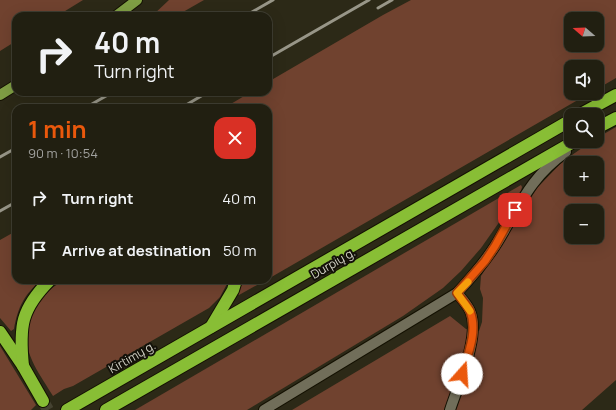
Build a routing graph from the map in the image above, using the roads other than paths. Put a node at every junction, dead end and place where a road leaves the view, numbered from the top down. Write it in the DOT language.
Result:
graph roads {
  1 [pos="137,0"];
  2 [pos="121,12"];
  3 [pos="12,88"];
  4 [pos="0,95"];
  5 [pos="616,95"];
  6 [pos="592,108"];
  7 [pos="616,118"];
  8 [pos="564,124"];
  9 [pos="604,124"];
  10 [pos="564,147"];
  11 [pos="571,148"];
  12 [pos="46,284"];
  13 [pos="235,284"];
  14 [pos="457,293"];
  15 [pos="210,328"];
  16 [pos="0,332"];
  17 [pos="24,366"];
  18 [pos="43,401"];
  19 [pos="67,410"];
  20 [pos="106,410"];
  21 [pos="264,410"];
  22 [pos="450,410"];
  1 -- 2 [label="main road"];
  3 -- 4 [label="main road"];
  5 -- 6 [label="highway"];
  7 -- 9 [label="highway"];
  8 -- 15 [label="highway, Durpių g."];
  10 -- 20 [label="highway, Durpių g."];
  11 -- 14 [label="street"];
  12 -- 17 [label="highway"];
  13 -- 15 [label="highway"];
  14 -- 21 [label="street"];
  14 -- 22 [label="street"];
  15 -- 19 [label="highway, Kirtimų g."];
  16 -- 17 [label="highway"];
  17 -- 18 [label="highway"];
}
